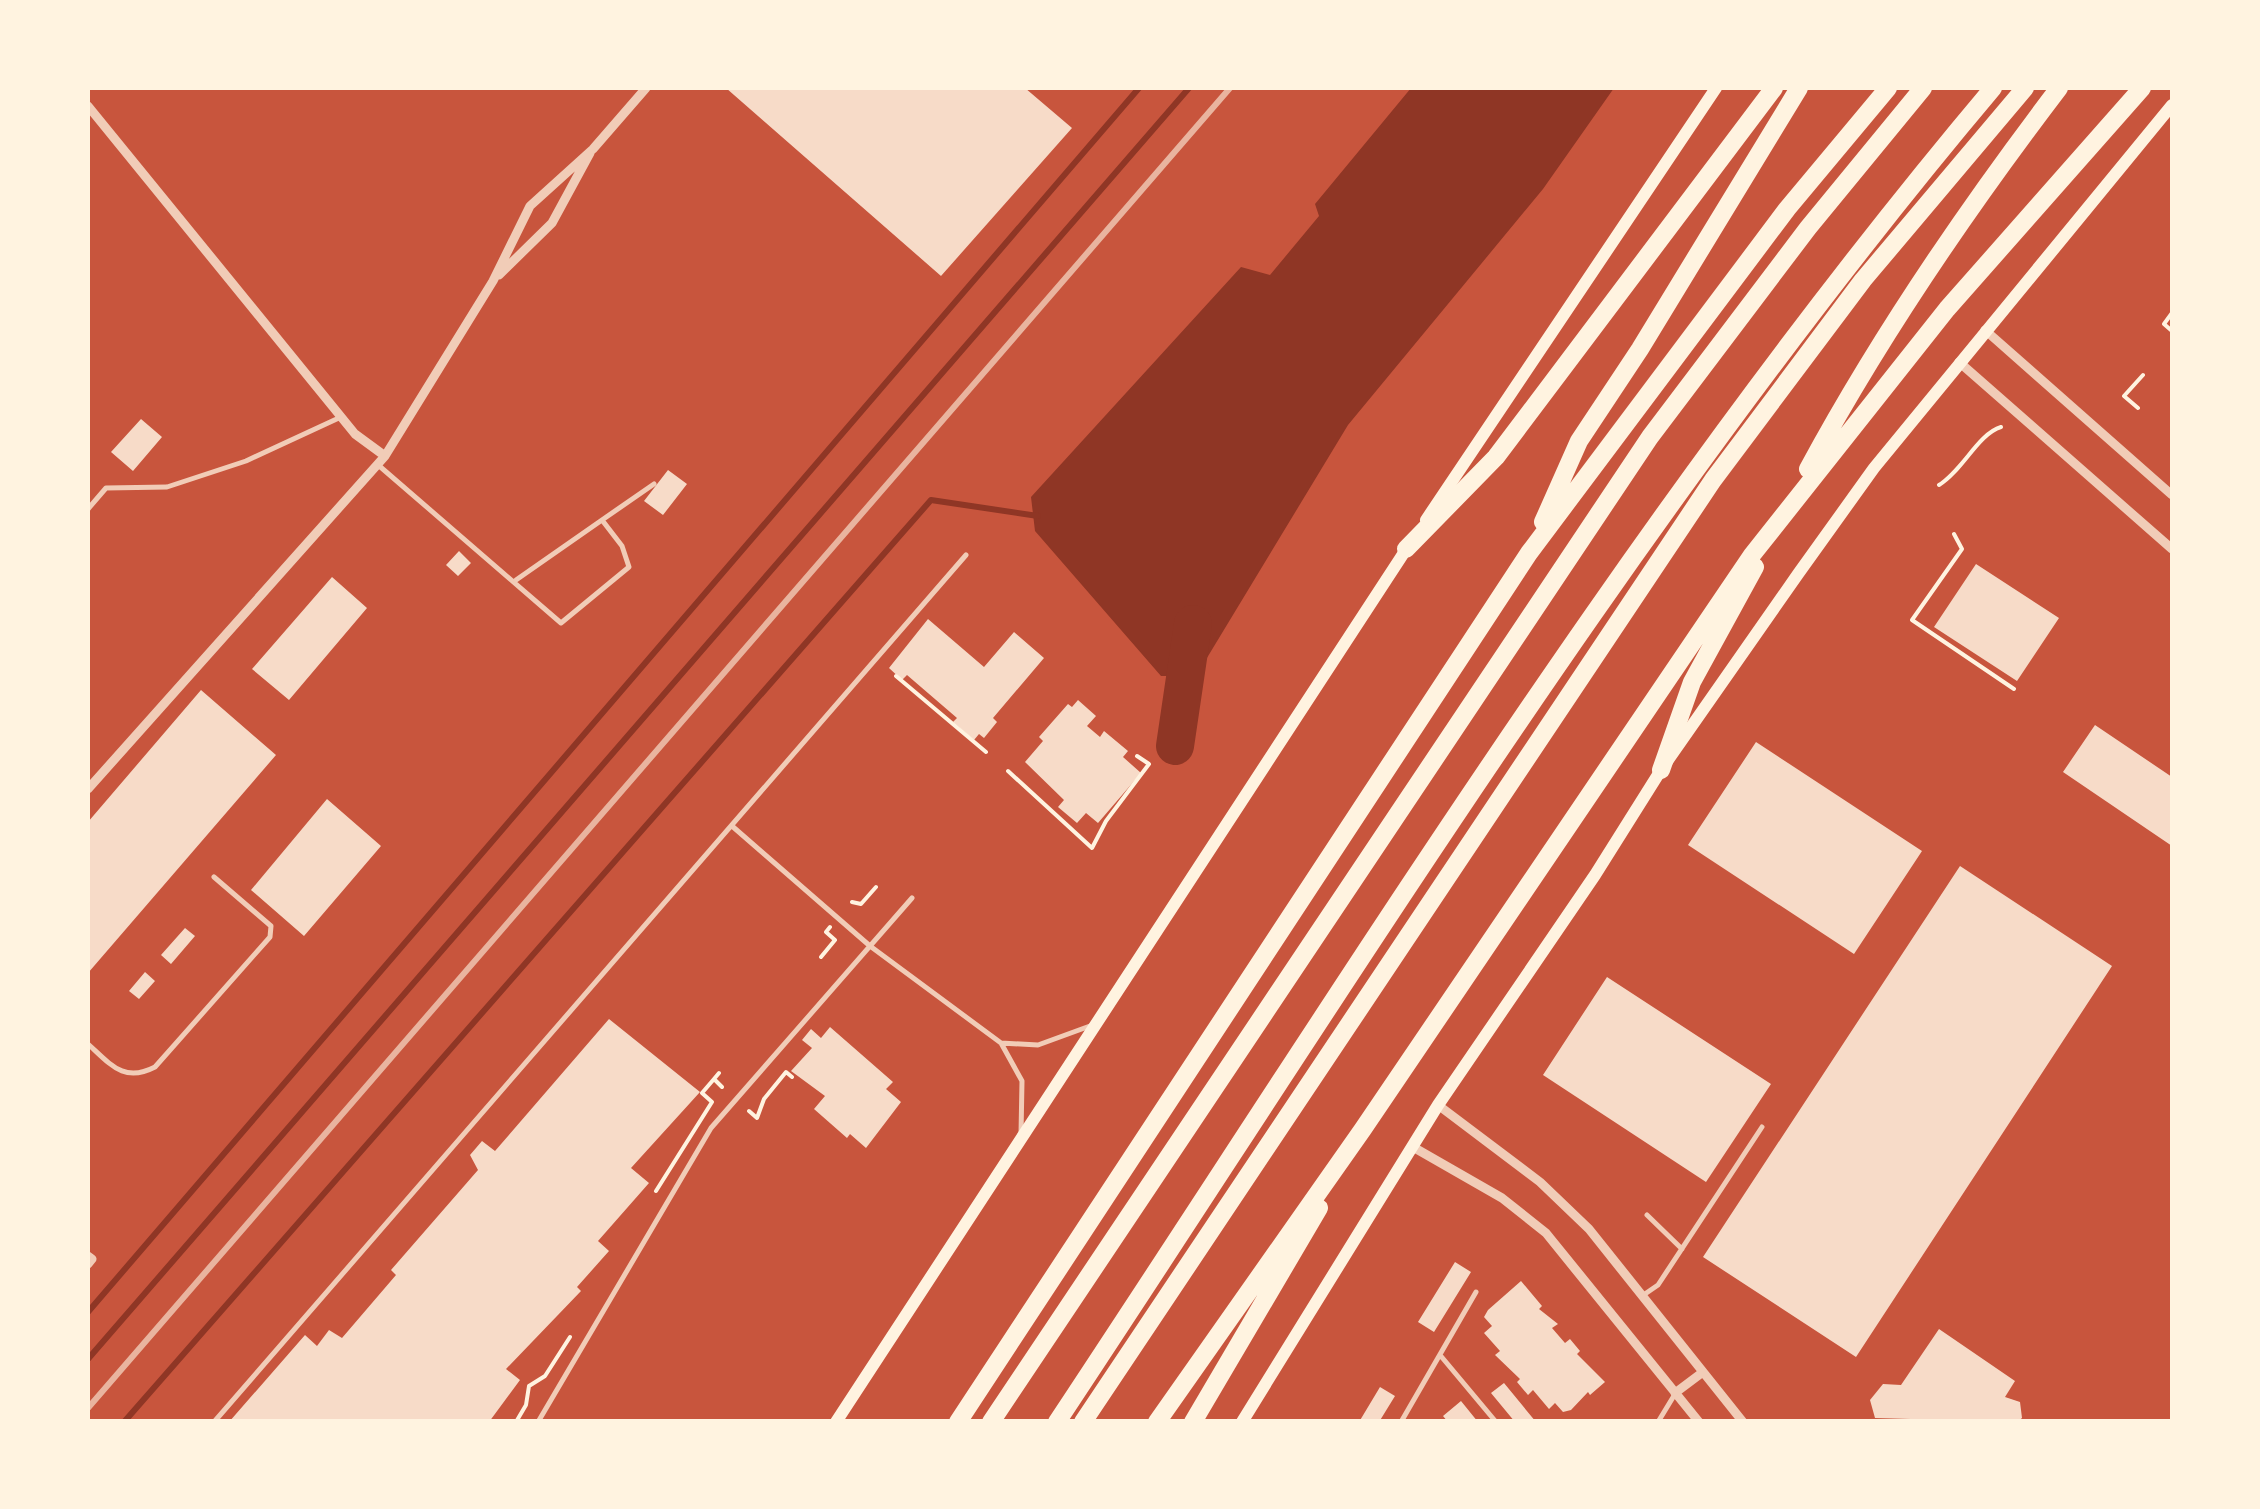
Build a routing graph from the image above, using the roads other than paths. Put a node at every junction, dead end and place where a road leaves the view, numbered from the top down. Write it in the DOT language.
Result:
graph roads {
  1 [pos="646,88"];
  2 [pos="1716,88"];
  3 [pos="1774,88"];
  4 [pos="1798,88"];
  5 [pos="1888,88"];
  6 [pos="1922,88"];
  7 [pos="1994,88"];
  8 [pos="2024,88"];
  9 [pos="2059,88"];
  10 [pos="2142,88"];
  11 [pos="2172,105"];
  12 [pos="88,106"];
  13 [pos="593,148"];
  14 [pos="493,281"];
  15 [pos="1986,330"];
  16 [pos="1960,362"];
  17 [pos="341,417"];
  18 [pos="381,460"];
  19 [pos="654,484"];
  20 [pos="2172,495"];
  21 [pos="88,509"];
  22 [pos="602,520"];
  23 [pos="1406,549"];
  24 [pos="2172,549"];
  25 [pos="1528,554"];
  26 [pos="966,555"];
  27 [pos="516,580"];
  28 [pos="1661,770"];
  29 [pos="88,789"];
  30 [pos="732,826"];
  31 [pos="214,877"];
  32 [pos="912,898"];
  33 [pos="870,946"];
  34 [pos="1097,1023"];
  35 [pos="1001,1043"];
  36 [pos="88,1044"];
  37 [pos="1438,1104"];
  38 [pos="1762,1128"];
  39 [pos="1363,1129"];
  40 [pos="1021,1137"];
  41 [pos="1413,1147"];
  42 [pos="1647,1215"];
  43 [pos="1682,1249"];
  44 [pos="1476,1292"];
  45 [pos="1642,1296"];
  46 [pos="1440,1354"];
  47 [pos="1703,1372"];
  48 [pos="1676,1393"];
  49 [pos="214,1422"];
  50 [pos="538,1422"];
  51 [pos="836,1422"];
  52 [pos="958,1422"];
  53 [pos="991,1422"];
  54 [pos="1057,1422"];
  55 [pos="1083,1422"];
  56 [pos="1157,1422"];
  57 [pos="1193,1422"];
  58 [pos="1242,1422"];
  59 [pos="1401,1422"];
  60 [pos="1496,1422"];
  61 [pos="1658,1422"];
  62 [pos="1698,1422"];
  63 [pos="1743,1422"];
  1 -- 13 [label="street"];
  2 -- 23 [label="main road"];
  3 -- 23 [label="highway"];
  4 -- 25 [label="highway"];
  5 -- 25 [label="highway"];
  6 -- 53 [label="highway"];
  7 -- 54 [label="highway"];
  8 -- 55 [label="highway"];
  9 -- 28 [label="highway"];
  10 -- 39 [label="highway"];
  11 -- 15 [label="main road"];
  12 -- 17 [label="street"];
  13 -- 14 [label="street"];
  13 -- 14 [label="street"];
  14 -- 18 [label="street"];
  15 -- 16 [label="main road"];
  15 -- 20 [label="street"];
  16 -- 24 [label="street"];
  16 -- 28 [label="main road"];
  17 -- 18 [label="street"];
  17 -- 21 [label="lane"];
  18 -- 27 [label="lane"];
  18 -- 29 [label="street"];
  19 -- 22 [label="lane"];
  22 -- 27 [label="lane"];
  22 -- 27 [label="lane"];
  23 -- 34 [label="main road"];
  25 -- 52 [label="highway"];
  26 -- 30 [label="lane"];
  28 -- 37 [label="main road"];
  30 -- 33 [label="lane"];
  30 -- 49 [label="lane"];
  31 -- 36 [label="lane"];
  32 -- 33 [label="lane"];
  33 -- 35 [label="lane"];
  33 -- 50 [label="lane"];
  34 -- 35 [label="lane"];
  34 -- 40 [label="main road"];
  35 -- 40 [label="lane"];
  37 -- 41 [label="main road"];
  37 -- 45 [label="street"];
  38 -- 43 [label="lane"];
  39 -- 56 [label="highway"];
  39 -- 57 [label="highway"];
  40 -- 51 [label="main road"];
  41 -- 48 [label="street"];
  41 -- 58 [label="main road"];
  42 -- 43 [label="lane"];
  43 -- 45 [label="lane"];
  44 -- 46 [label="lane"];
  45 -- 47 [label="street"];
  46 -- 59 [label="lane"];
  46 -- 60 [label="lane"];
  47 -- 48 [label="street"];
  47 -- 63 [label="street"];
  48 -- 61 [label="lane"];
  48 -- 62 [label="street"];
}
